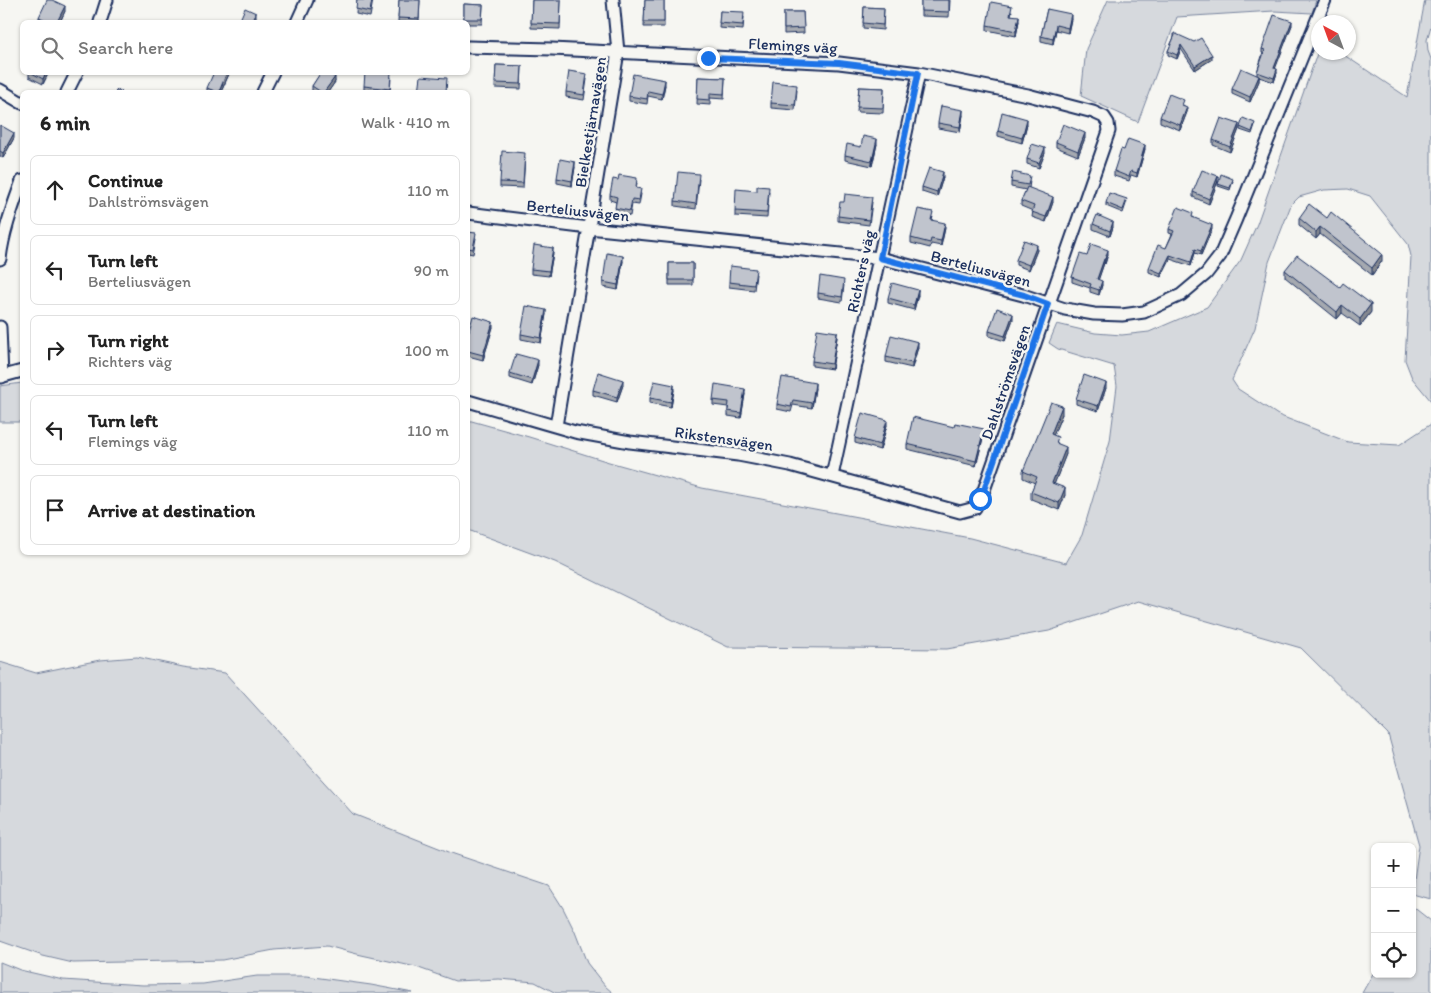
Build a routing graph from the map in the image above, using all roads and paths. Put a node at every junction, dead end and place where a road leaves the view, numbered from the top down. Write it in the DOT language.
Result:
graph roads {
  1 [pos="107,0"];
  2 [pos="306,0"];
  3 [pos="613,0"];
  4 [pos="1325,0"];
  5 [pos="101,20"];
  6 [pos="298,20"];
  7 [pos="470,47"];
  8 [pos="618,52"];
  9 [pos="918,73"];
  10 [pos="76,75"];
  11 [pos="272,75"];
  12 [pos="0,90"];
  13 [pos="68,90"];
  14 [pos="264,90"];
  15 [pos="20,102"];
  16 [pos="1108,123"];
  17 [pos="20,188"];
  18 [pos="470,213"];
  19 [pos="589,228"];
  20 [pos="0,258"];
  21 [pos="880,258"];
  22 [pos="1048,304"];
  23 [pos="0,327"];
  24 [pos="20,372"];
  25 [pos="1,377"];
  26 [pos="470,402"];
  27 [pos="556,426"];
  28 [pos="832,476"];
  29 [pos="975,508"];
  1 -- 5 [label="street"];
  2 -- 6 [label="street"];
  3 -- 8 [label="street, Bielkestjärnavägen"];
  4 -- 22 [label="street, Berteliusvägen"];
  7 -- 8 [label="street, Flemings väg"];
  8 -- 9 [label="street, Flemings väg"];
  8 -- 19 [label="street, Bielkestjärnavägen"];
  9 -- 16 [label="street, Flemings väg"];
  9 -- 21 [label="street, Richters väg"];
  10 -- 13 [label="street"];
  11 -- 14 [label="street"];
  12 -- 15 [label="street"];
  16 -- 22 [label="street, Dahlströmsvägen"];
  17 -- 20 [label="street"];
  18 -- 19 [label="street, Berteliusvägen"];
  19 -- 21 [label="street, Berteliusvägen"];
  19 -- 27 [label="street, Bielkestjärnavägen"];
  21 -- 22 [label="street, Berteliusvägen"];
  21 -- 28 [label="street, Richters väg"];
  22 -- 29 [label="street, Dahlströmsvägen"];
  23 -- 25 [label="street"];
  24 -- 25 [label="street"];
  26 -- 27 [label="street, Rikstensvägen"];
  27 -- 28 [label="street, Rikstensvägen"];
  28 -- 29 [label="street, Rikstensvägen"];
}
